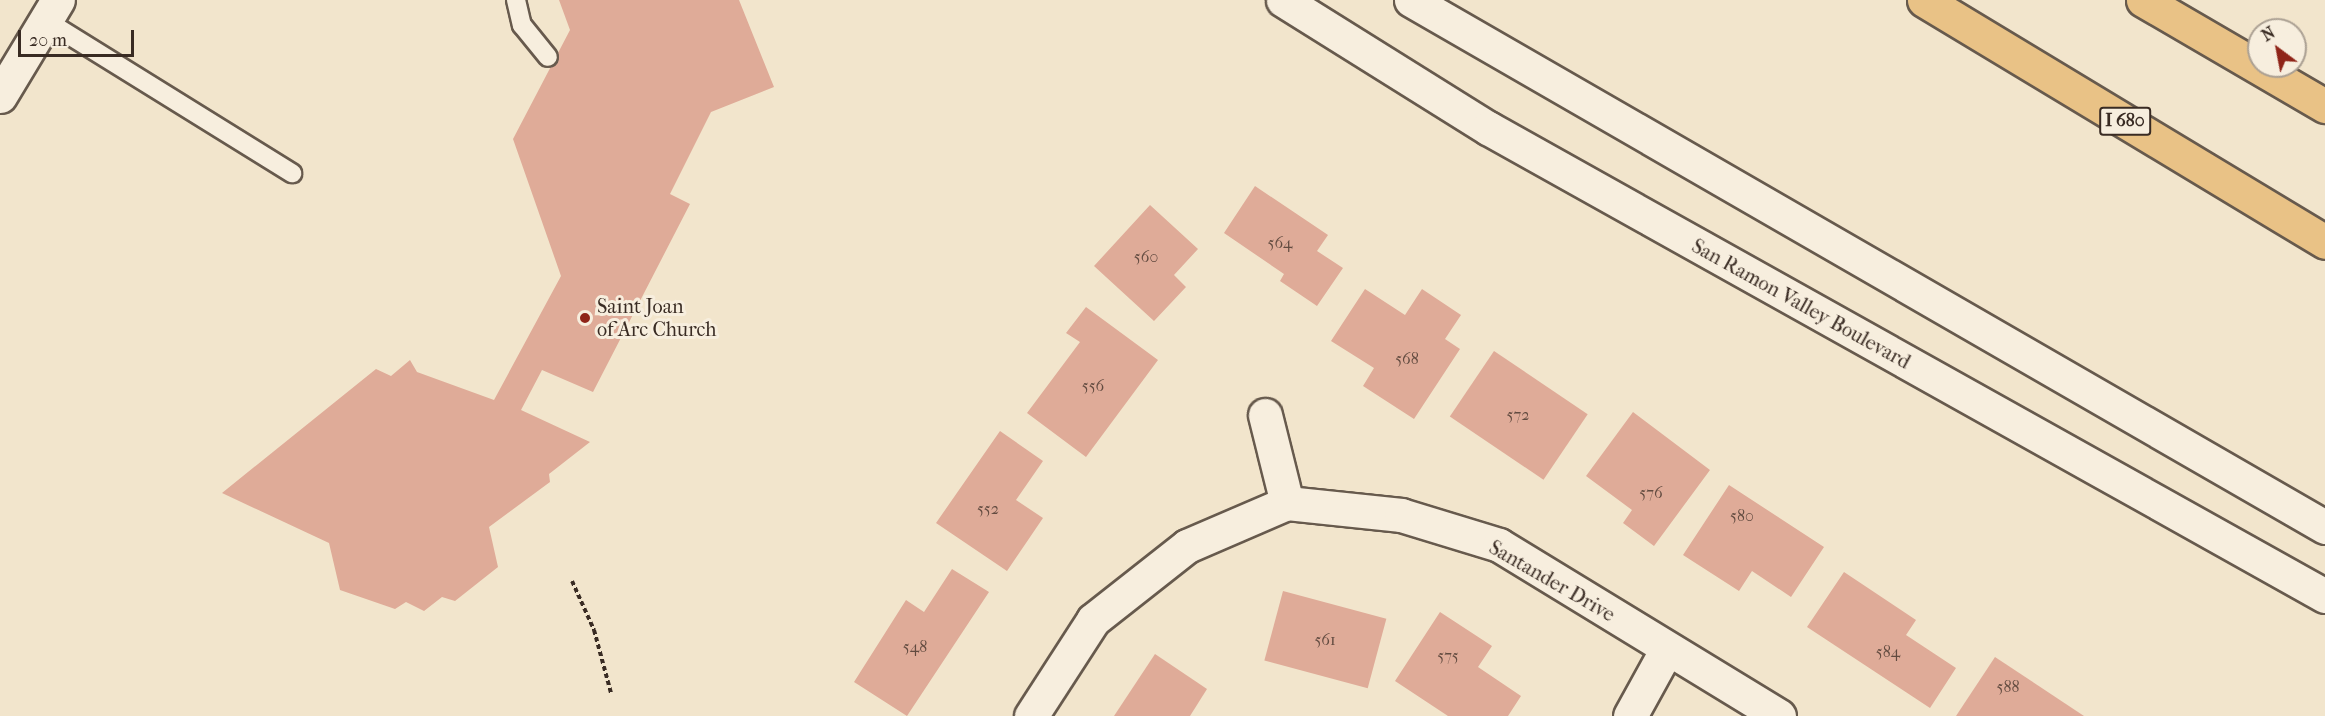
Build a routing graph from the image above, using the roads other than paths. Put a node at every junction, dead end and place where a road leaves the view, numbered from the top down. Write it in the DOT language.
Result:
graph roads {
  1 [pos="516,0"];
  2 [pos="1283,0"];
  3 [pos="1411,0"];
  4 [pos="1924,0"];
  5 [pos="2143,0"];
  6 [pos="52,10"];
  7 [pos="548,57"];
  8 [pos="0,96"];
  9 [pos="2325,106"];
  10 [pos="292,173"];
  11 [pos="2325,242"];
  12 [pos="1264,415"];
  13 [pos="1287,503"];
  14 [pos="2325,527"];
  15 [pos="2325,596"];
  16 [pos="1667,649"];
  17 [pos="1031,716"];
  18 [pos="1630,716"];
  19 [pos="1779,716"];
  1 -- 7 [label="lane"];
  2 -- 15 [label="main road, San Ramon Valley Boulevard"];
  3 -- 14 [label="main road"];
  4 -- 11 [label="highway, I 680"];
  5 -- 9 [label="highway"];
  6 -- 8 [label="main road"];
  6 -- 10 [label="lane"];
  12 -- 13 [label="main road"];
  13 -- 16 [label="main road, Santander Drive"];
  13 -- 17 [label="main road, Santander Drive"];
  16 -- 18 [label="main road"];
  16 -- 19 [label="main road, Santander Drive"];
}
